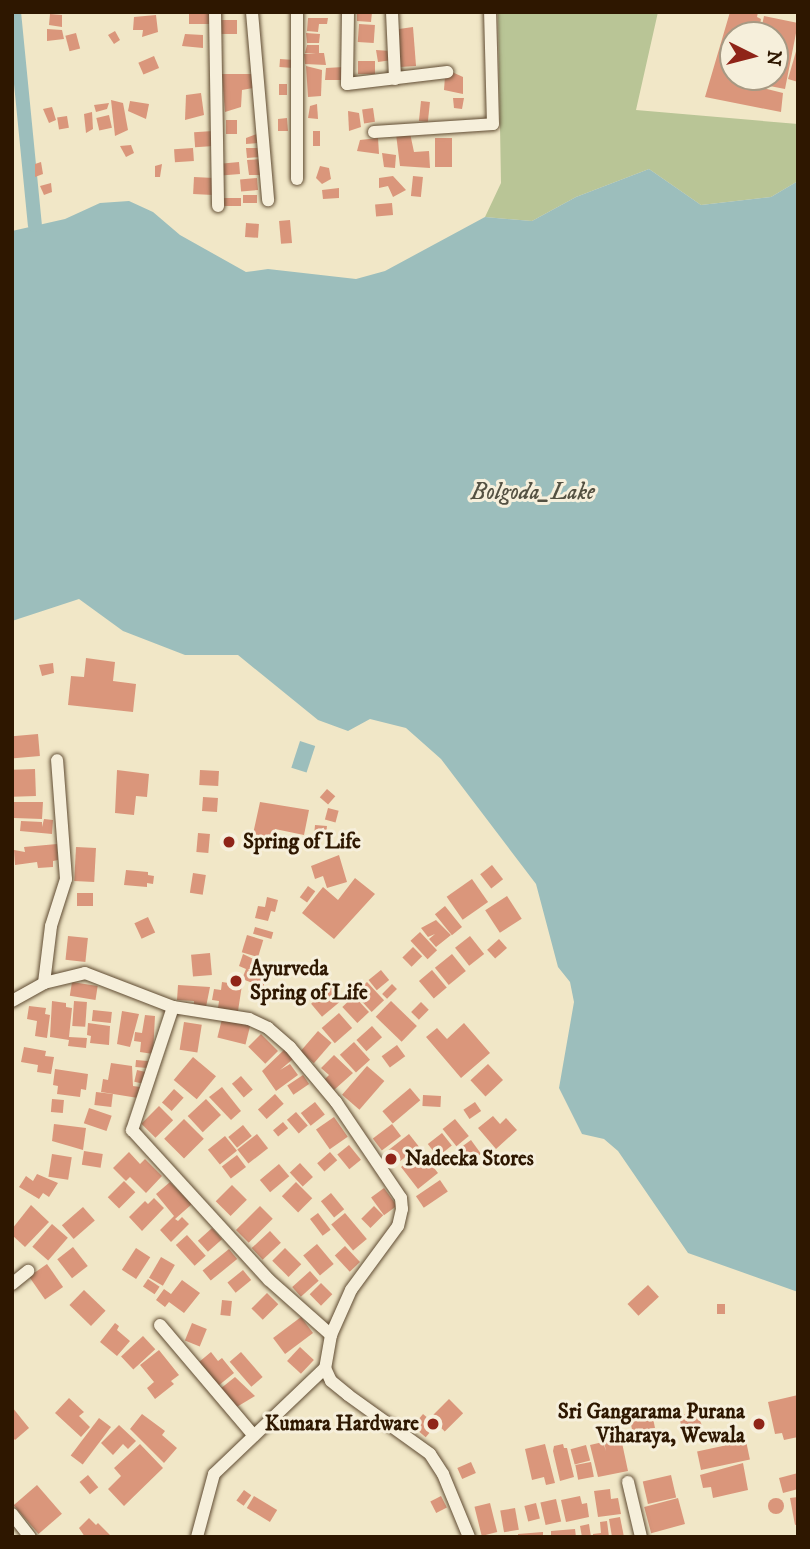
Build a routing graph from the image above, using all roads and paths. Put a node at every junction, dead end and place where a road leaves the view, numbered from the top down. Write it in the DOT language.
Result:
graph roads {
  1 [pos="215,12"];
  2 [pos="252,12"];
  3 [pos="298,12"];
  4 [pos="348,12"];
  5 [pos="392,12"];
  6 [pos="490,12"];
  7 [pos="447,72"];
  8 [pos="395,79"];
  9 [pos="374,132"];
  10 [pos="297,180"];
  11 [pos="268,200"];
  12 [pos="218,206"];
  13 [pos="57,760"];
  14 [pos="44,984"];
  15 [pos="12,1000"];
  16 [pos="173,1007"];
  17 [pos="28,1271"];
  18 [pos="12,1284"];
  19 [pos="160,1325"];
  20 [pos="331,1335"];
  21 [pos="325,1368"];
  22 [pos="254,1436"];
  23 [pos="628,1482"];
  24 [pos="12,1514"];
  25 [pos="30,1537"];
  26 [pos="197,1537"];
  27 [pos="469,1537"];
  28 [pos="641,1537"];
  1 -- 12 [label="street"];
  2 -- 11 [label="street"];
  3 -- 10 [label="street"];
  4 -- 8 [label="street"];
  5 -- 8 [label="street"];
  6 -- 9 [label="street"];
  7 -- 8 [label="street"];
  13 -- 14 [label="street"];
  14 -- 15 [label="street"];
  14 -- 16 [label="street"];
  16 -- 20 [label="street"];
  16 -- 20 [label="street"];
  17 -- 18 [label="street"];
  19 -- 22 [label="street"];
  20 -- 21 [label="street"];
  21 -- 22 [label="street"];
  21 -- 27 [label="street"];
  22 -- 26 [label="street"];
  23 -- 28 [label="street"];
  24 -- 25 [label="street"];
}
